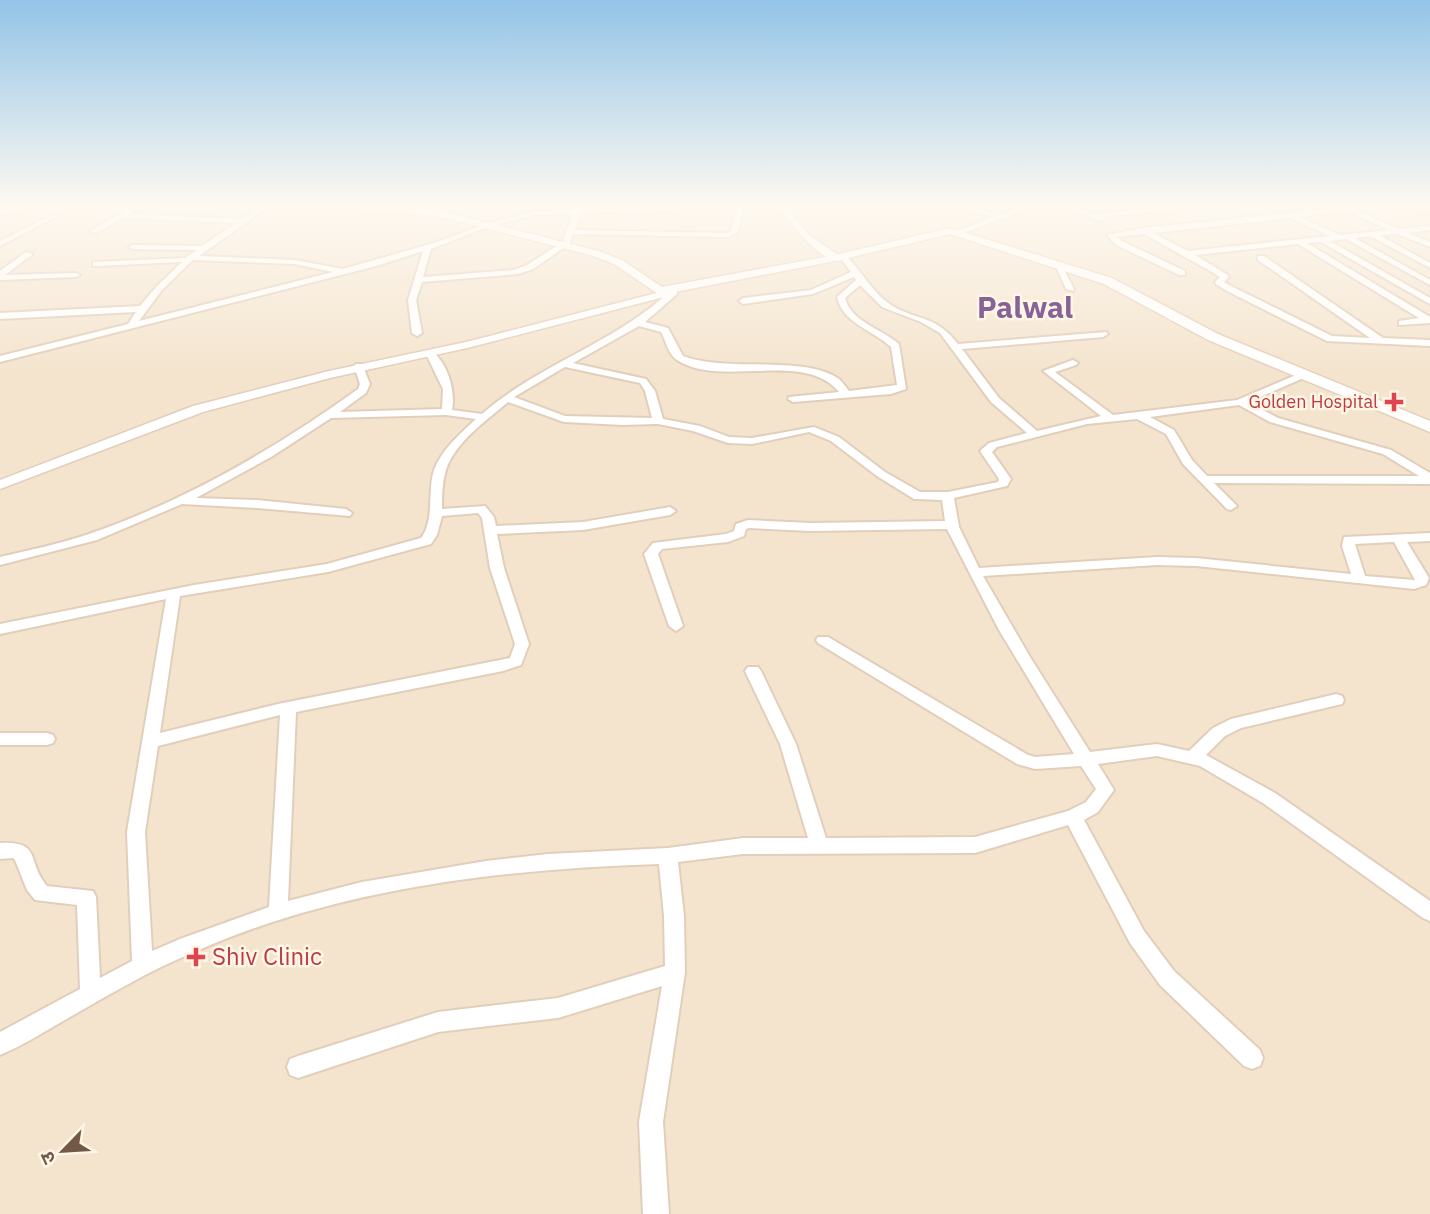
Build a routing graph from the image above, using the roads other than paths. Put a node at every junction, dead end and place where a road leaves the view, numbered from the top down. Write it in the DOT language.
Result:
graph roads {
  1 [pos="20,261"];
  2 [pos="158,261"];
  3 [pos="186,261"];
  4 [pos="247,261"];
  5 [pos="385,261"];
  6 [pos="424,261"];
  7 [pos="540,261"];
  8 [pos="614,261"];
  9 [pos="826,261"];
  10 [pos="843,261"];
  11 [pos="1041,261"];
  12 [pos="1160,261"];
  13 [pos="1201,261"];
  14 [pos="1265,261"];
  15 [pos="1331,261"];
  16 [pos="1360,261"];
  17 [pos="1388,261"];
  18 [pos="96,264"];
  19 [pos="1058,266"];
  20 [pos="346,272"];
  21 [pos="1182,272"];
  22 [pos="76,275"];
  23 [pos="0,276"];
  24 [pos="858,276"];
  25 [pos="418,280"];
  26 [pos="1430,283"];
  27 [pos="1070,289"];
  28 [pos="667,291"];
  29 [pos="744,301"];
  30 [pos="1430,301"];
  31 [pos="141,309"];
  32 [pos="0,316"];
  33 [pos="1429,320"];
  34 [pos="640,323"];
  35 [pos="1402,323"];
  36 [pos="131,326"];
  37 [pos="417,333"];
  38 [pos="1103,334"];
  39 [pos="1382,342"];
  40 [pos="1430,343"];
  41 [pos="956,347"];
  42 [pos="431,354"];
  43 [pos="1,360"];
  44 [pos="1073,363"];
  45 [pos="563,364"];
  46 [pos="360,368"];
  47 [pos="1303,375"];
  48 [pos="847,396"];
  49 [pos="507,398"];
  50 [pos="793,399"];
  51 [pos="1240,402"];
  52 [pos="215,405"];
  53 [pos="446,412"];
  54 [pos="327,415"];
  55 [pos="1136,415"];
  56 [pos="484,417"];
  57 [pos="1110,418"];
  58 [pos="658,421"];
  59 [pos="1430,427"];
  60 [pos="1033,433"];
  61 [pos="1202,479"];
  62 [pos="1430,479"];
  63 [pos="0,485"];
  64 [pos="0,491"];
  65 [pos="948,496"];
  66 [pos="178,501"];
  67 [pos="1231,506"];
  68 [pos="670,511"];
  69 [pos="346,513"];
  70 [pos="434,513"];
  71 [pos="952,525"];
  72 [pos="492,530"];
  73 [pos="1430,537"];
  74 [pos="1398,538"];
  75 [pos="0,561"];
  76 [pos="975,572"];
  77 [pos="1360,580"];
  78 [pos="174,593"];
  79 [pos="676,626"];
  80 [pos="0,629"];
  81 [pos="823,640"];
  82 [pos="753,671"];
  83 [pos="1336,700"];
  84 [pos="288,708"];
  85 [pos="47,738"];
  86 [pos="0,739"];
  87 [pos="150,742"];
  88 [pos="1193,757"];
  89 [pos="1086,759"];
  90 [pos="1073,817"];
  91 [pos="819,845"];
  92 [pos="0,851"];
  93 [pos="668,856"];
  94 [pos="278,912"];
  95 [pos="1430,912"];
  96 [pos="143,967"];
  97 [pos="675,972"];
  98 [pos="91,995"];
  99 [pos="0,1044"];
  100 [pos="1252,1058"];
  101 [pos="298,1067"];
  102 [pos="656,1214"];
  1 -- 23 [label="street"];
  2 -- 18 [label="street"];
  3 -- 31 [label="street"];
  4 -- 20 [label="street"];
  5 -- 20 [label="street"];
  6 -- 25 [label="street"];
  7 -- 25 [label="street"];
  8 -- 28 [label="main road"];
  9 -- 28 [label="main road"];
  10 -- 24 [label="street"];
  11 -- 19 [label="main road"];
  12 -- 21 [label="street"];
  13 -- 39 [label="street"];
  14 -- 39 [label="street"];
  15 -- 33 [label="street"];
  16 -- 30 [label="street"];
  17 -- 26 [label="street"];
  19 -- 27 [label="street"];
  19 -- 47 [label="main road"];
  20 -- 36 [label="street"];
  22 -- 23 [label="street"];
  24 -- 29 [label="street"];
  24 -- 41 [label="street"];
  24 -- 48 [label="street"];
  25 -- 37 [label="street"];
  28 -- 34 [label="street"];
  28 -- 42 [label="street"];
  28 -- 46 [label="street"];
  31 -- 32 [label="street"];
  31 -- 36 [label="street"];
  33 -- 35 [label="street"];
  34 -- 45 [label="street"];
  34 -- 48 [label="street"];
  36 -- 43 [label="street"];
  38 -- 41 [label="street"];
  39 -- 40 [label="street"];
  41 -- 60 [label="street"];
  42 -- 46 [label="street"];
  42 -- 53 [label="street"];
  44 -- 57 [label="street"];
  45 -- 49 [label="street"];
  45 -- 58 [label="street"];
  46 -- 52 [label="street"];
  46 -- 54 [label="street"];
  47 -- 51 [label="street"];
  47 -- 59 [label="main road"];
  48 -- 50 [label="street"];
  49 -- 56 [label="street"];
  49 -- 58 [label="street"];
  51 -- 55 [label="street"];
  51 -- 62 [label="street"];
  52 -- 63 [label="street"];
  52 -- 64 [label="street"];
  53 -- 54 [label="street"];
  53 -- 56 [label="street"];
  54 -- 66 [label="street"];
  55 -- 57 [label="street"];
  55 -- 61 [label="street"];
  56 -- 70 [label="street"];
  57 -- 60 [label="street"];
  58 -- 65 [label="street"];
  60 -- 65 [label="street"];
  61 -- 62 [label="street"];
  61 -- 67 [label="street"];
  65 -- 71 [label="street"];
  66 -- 69 [label="street"];
  66 -- 75 [label="street"];
  68 -- 72 [label="street"];
  70 -- 72 [label="street"];
  70 -- 78 [label="street"];
  71 -- 76 [label="street"];
  71 -- 79 [label="street"];
  72 -- 84 [label="street"];
  73 -- 74 [label="street"];
  74 -- 77 [label="street"];
  74 -- 77 [label="street"];
  76 -- 77 [label="street"];
  76 -- 89 [label="street"];
  78 -- 80 [label="street"];
  78 -- 87 [label="street"];
  81 -- 89 [label="street"];
  82 -- 91 [label="street"];
  83 -- 88 [label="street"];
  84 -- 87 [label="street"];
  84 -- 94 [label="street"];
  85 -- 86 [label="street"];
  87 -- 96 [label="street"];
  88 -- 89 [label="street"];
  88 -- 95 [label="street"];
  89 -- 90 [label="street"];
  90 -- 91 [label="street"];
  90 -- 100 [label="street"];
  91 -- 93 [label="street"];
  92 -- 98 [label="street"];
  93 -- 94 [label="street"];
  93 -- 97 [label="street"];
  94 -- 96 [label="street"];
  96 -- 98 [label="street"];
  97 -- 101 [label="street"];
  97 -- 102 [label="street"];
  98 -- 99 [label="street"];
}
